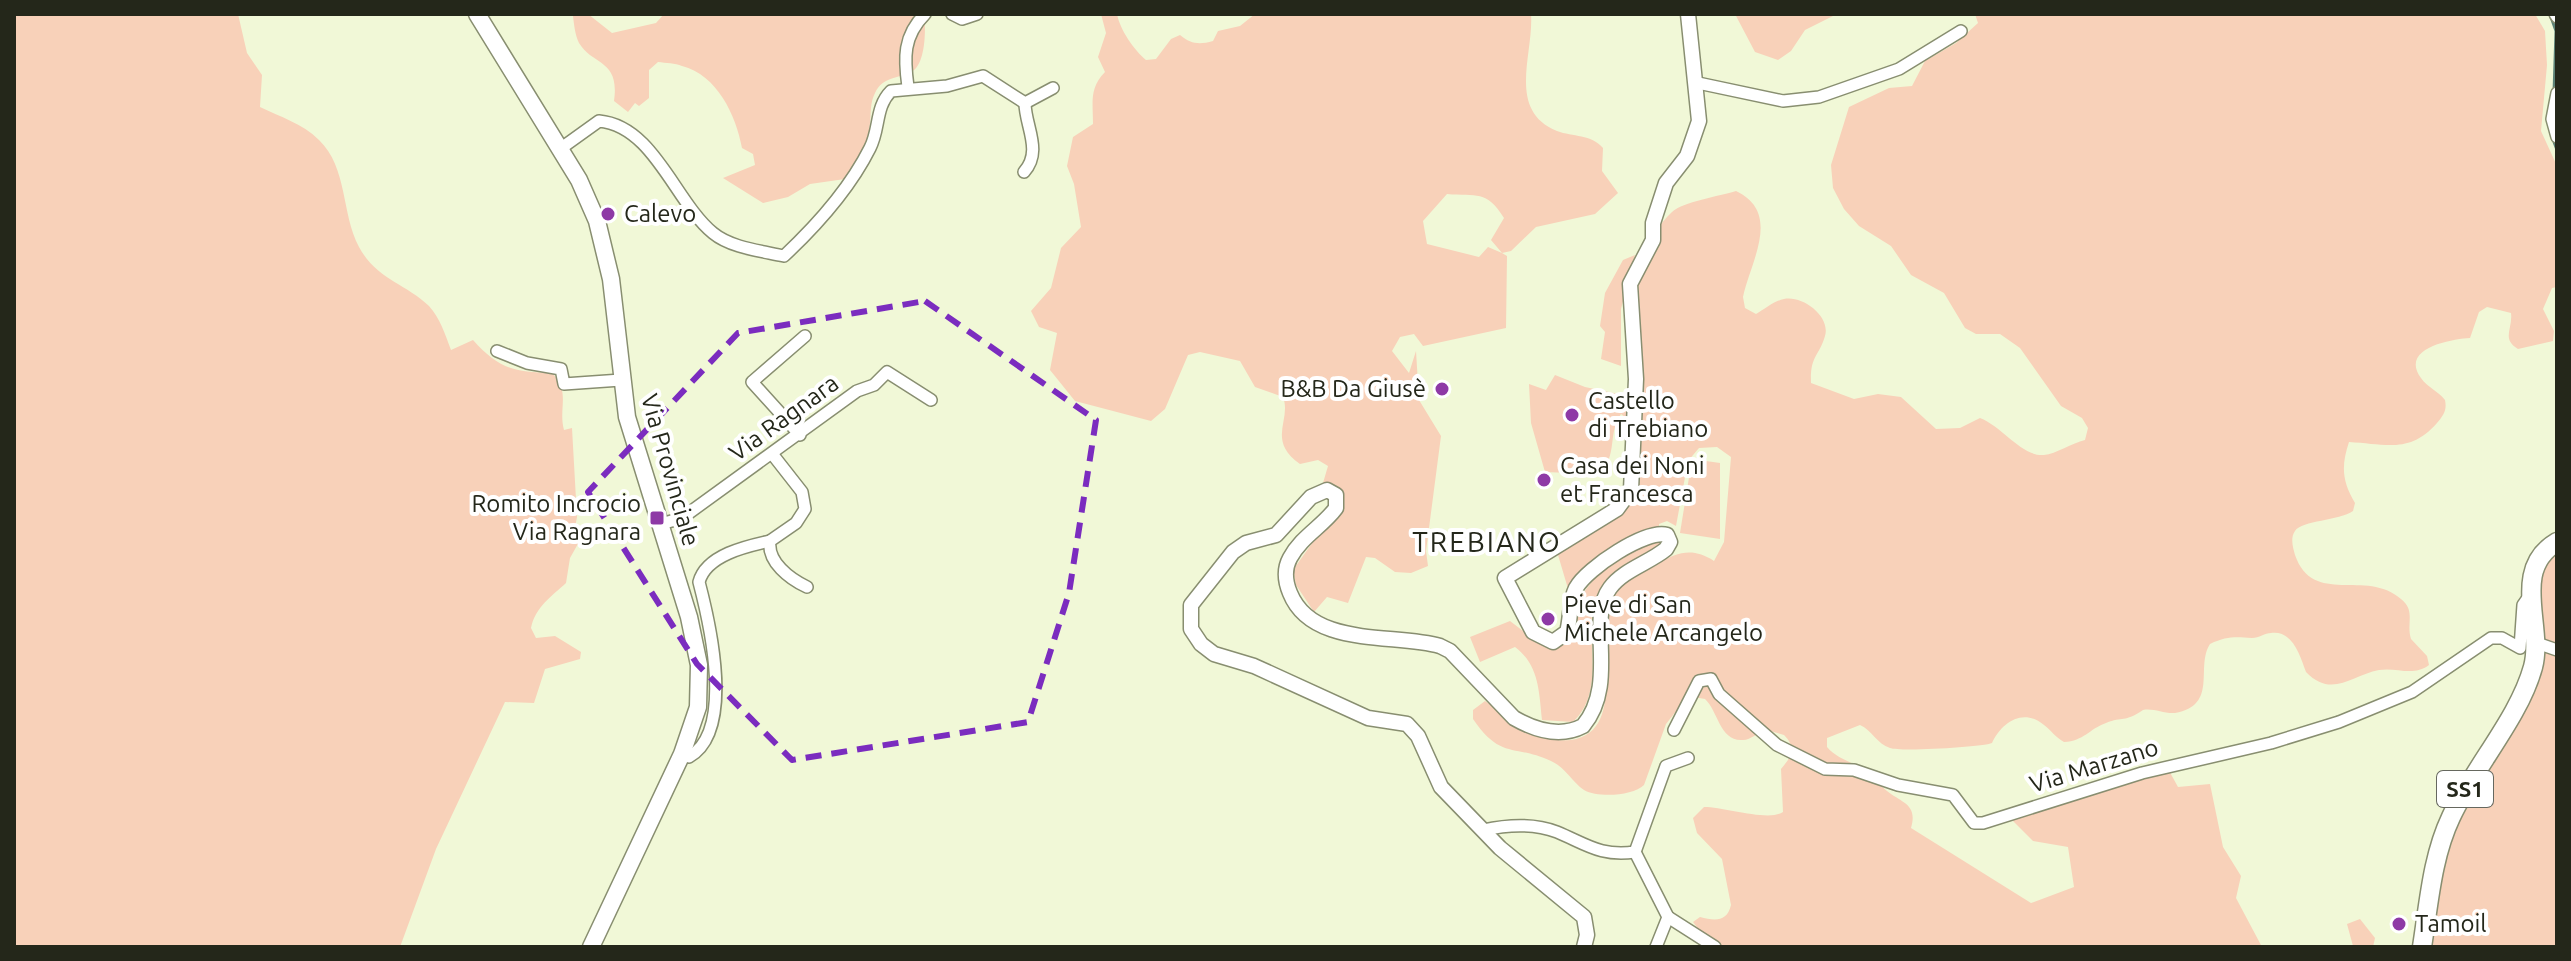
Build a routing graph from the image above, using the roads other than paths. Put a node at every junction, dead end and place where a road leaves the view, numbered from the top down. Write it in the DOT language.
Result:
graph roads {
  1 [pos="477,14"];
  2 [pos="925,14"];
  3 [pos="952,14"];
  4 [pos="977,14"];
  5 [pos="1688,14"];
  6 [pos="1961,31"];
  7 [pos="1698,83"];
  8 [pos="908,87"];
  9 [pos="1053,88"];
  10 [pos="2557,93"];
  11 [pos="1025,103"];
  12 [pos="2557,137"];
  13 [pos="560,149"];
  14 [pos="1024,172"];
  15 [pos="805,336"];
  16 [pos="497,351"];
  17 [pos="621,380"];
  18 [pos="931,400"];
  19 [pos="800,435"];
  20 [pos="773,455"];
  21 [pos="661,524"];
  22 [pos="770,541"];
  23 [pos="2557,542"];
  24 [pos="807,587"];
  25 [pos="2530,595"];
  26 [pos="2534,642"];
  27 [pos="2557,650"];
  28 [pos="1674,730"];
  29 [pos="682,754"];
  30 [pos="1688,758"];
  31 [pos="1483,830"];
  32 [pos="1635,852"];
  33 [pos="1668,917"];
  34 [pos="591,947"];
  35 [pos="1584,947"];
  36 [pos="1656,947"];
  37 [pos="1715,947"];
  38 [pos="2422,947"];
  1 -- 13 [label="main road, Via Provinciale"];
  2 -- 8 [label="street"];
  3 -- 4 [label="street"];
  5 -- 7 [label="street"];
  6 -- 7 [label="street"];
  7 -- 31 [label="street"];
  8 -- 11 [label="street"];
  8 -- 13 [label="street"];
  9 -- 11 [label="street"];
  10 -- 12 [label="street"];
  11 -- 14 [label="street"];
  13 -- 17 [label="main road, Via Provinciale"];
  15 -- 19 [label="street"];
  16 -- 17 [label="street"];
  17 -- 21 [label="main road, Via Provinciale"];
  18 -- 19 [label="street, Via Ragnara"];
  19 -- 20 [label="street, Via Ragnara"];
  20 -- 21 [label="street, Via Ragnara"];
  20 -- 22 [label="street"];
  21 -- 29 [label="main road, Via Provinciale"];
  22 -- 24 [label="street"];
  22 -- 29 [label="street"];
  23 -- 25 [label="main road, SS1"];
  25 -- 26 [label="main road, SS1"];
  25 -- 28 [label="street, Via Marzano"];
  26 -- 27 [label="street"];
  26 -- 38 [label="main road, SS1"];
  29 -- 34 [label="main road, Via Provinciale"];
  30 -- 32 [label="street"];
  31 -- 32 [label="street"];
  31 -- 35 [label="street"];
  32 -- 33 [label="street"];
  33 -- 36 [label="street"];
  33 -- 37 [label="street"];
}
